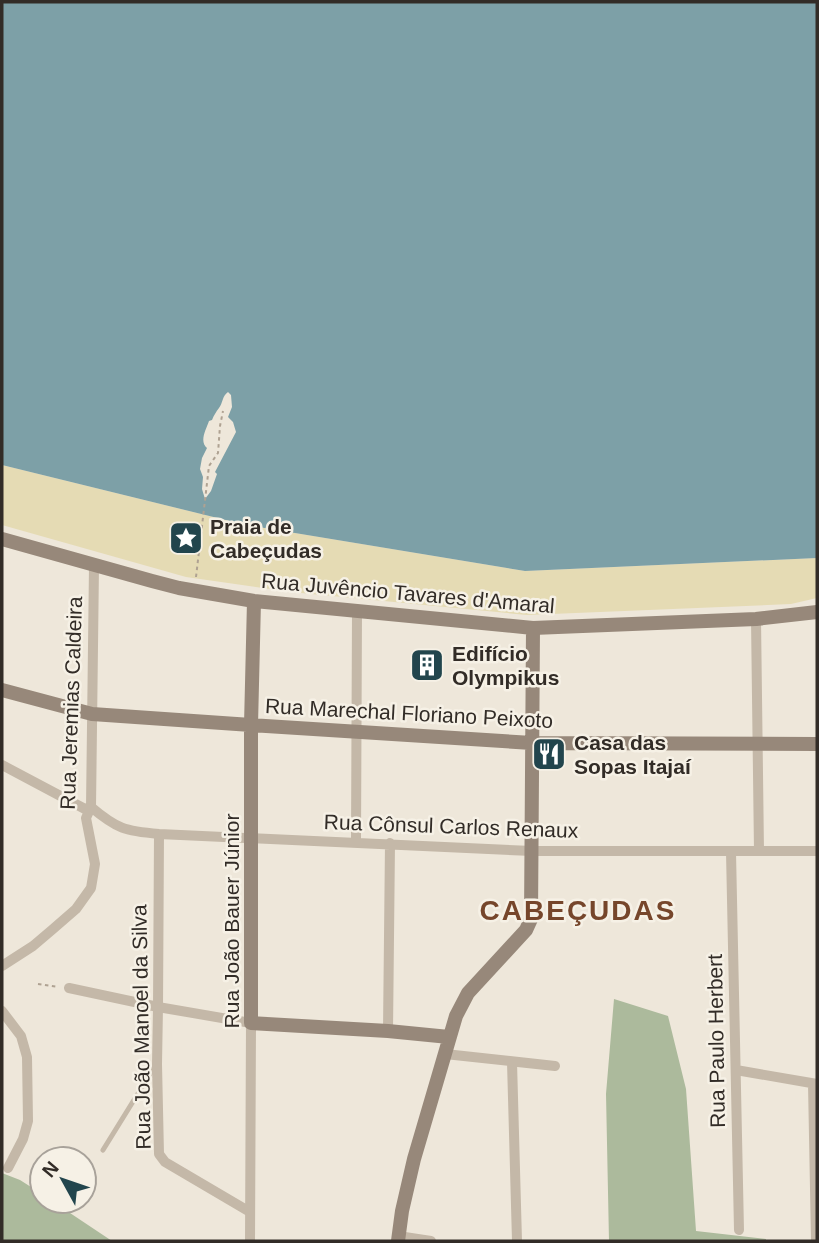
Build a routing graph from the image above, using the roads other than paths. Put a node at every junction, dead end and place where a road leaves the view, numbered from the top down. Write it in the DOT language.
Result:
graph roads {
  1 [pos="2,539"];
  2 [pos="94,566"];
  3 [pos="254,601"];
  4 [pos="357,612"];
  5 [pos="817,612"];
  6 [pos="756,619"];
  7 [pos="533,628"];
  8 [pos="2,690"];
  9 [pos="92,714"];
  10 [pos="251,725"];
  11 [pos="356,732"];
  12 [pos="532,743"];
  13 [pos="758,744"];
  14 [pos="817,744"];
  15 [pos="2,765"];
  16 [pos="91,807"];
  17 [pos="159,834"];
  18 [pos="252,838"];
  19 [pos="356,842"];
  20 [pos="390,844"];
  21 [pos="532,851"];
  22 [pos="759,851"];
  23 [pos="817,851"];
  24 [pos="731,852"];
  25 [pos="2,966"];
  26 [pos="69,988"];
  27 [pos="158,1007"];
  28 [pos="2,1012"];
  29 [pos="251,1023"];
  30 [pos="388,1031"];
  31 [pos="449,1037"];
  32 [pos="445,1054"];
  33 [pos="512,1062"];
  34 [pos="157,1064"];
  35 [pos="555,1066"];
  36 [pos="736,1069"];
  37 [pos="815,1084"];
  38 [pos="103,1150"];
  39 [pos="8,1168"];
  40 [pos="250,1212"];
  41 [pos="739,1230"];
  42 [pos="398,1239"];
  43 [pos="250,1241"];
  44 [pos="431,1241"];
  45 [pos="517,1241"];
  46 [pos="816,1241"];
  1 -- 2 [label="street, Rua Juvêncio Tavares d'Amaral"];
  2 -- 3 [label="street, Rua Juvêncio Tavares d'Amaral"];
  2 -- 9 [label="street, Rua Jeremias Caldeira"];
  3 -- 4 [label="street, Rua Juvêncio Tavares d'Amaral"];
  3 -- 10 [label="street, Rua João Bauer Júnior"];
  4 -- 7 [label="street, Rua Juvêncio Tavares d'Amaral"];
  4 -- 11 [label="street"];
  5 -- 6 [label="street, Rua Juvêncio Tavares d'Amaral"];
  6 -- 7 [label="street, Rua Juvêncio Tavares d'Amaral"];
  6 -- 13 [label="street"];
  7 -- 12 [label="street"];
  8 -- 9 [label="street, Rua Marechal Floriano Peixoto"];
  9 -- 10 [label="street, Rua Marechal Floriano Peixoto"];
  9 -- 16 [label="street, Rua Jeremias Caldeira"];
  10 -- 11 [label="street, Rua Marechal Floriano Peixoto"];
  10 -- 18 [label="street, Rua João Bauer Júnior"];
  11 -- 12 [label="street, Rua Marechal Floriano Peixoto"];
  11 -- 19 [label="street"];
  12 -- 13 [label="street, Rua Marechal Floriano Peixoto"];
  12 -- 21 [label="street"];
  13 -- 14 [label="street, Rua Marechal Floriano Peixoto"];
  13 -- 22 [label="street"];
  15 -- 16 [label="street, Rua Cônsul Carlos Renaux"];
  16 -- 17 [label="street, Rua Cônsul Carlos Renaux"];
  16 -- 25 [label="street, Rua Jeremias Caldeira"];
  17 -- 18 [label="street, Rua Cônsul Carlos Renaux"];
  17 -- 27 [label="street, Rua João Manoel da Silva"];
  18 -- 19 [label="street, Rua Cônsul Carlos Renaux"];
  18 -- 29 [label="street, Rua João Bauer Júnior"];
  19 -- 20 [label="street, Rua Cônsul Carlos Renaux"];
  20 -- 21 [label="street, Rua Cônsul Carlos Renaux"];
  20 -- 30 [label="street"];
  21 -- 24 [label="street, Rua Cônsul Carlos Renaux"];
  21 -- 31 [label="street"];
  22 -- 23 [label="street, Rua Cônsul Carlos Renaux"];
  22 -- 24 [label="street, Rua Cônsul Carlos Renaux"];
  24 -- 36 [label="street, Rua Paulo Herbert"];
  26 -- 27 [label="street"];
  27 -- 29 [label="street"];
  27 -- 34 [label="street, Rua João Manoel da Silva"];
  28 -- 39 [label="street"];
  29 -- 30 [label="street"];
  29 -- 40 [label="street, Rua João Bauer Júnior"];
  30 -- 31 [label="street"];
  31 -- 32 [label="street"];
  32 -- 33 [label="street"];
  32 -- 42 [label="street"];
  33 -- 35 [label="street"];
  33 -- 45 [label="street"];
  34 -- 38 [label="lane"];
  34 -- 40 [label="street, Rua João Manoel da Silva"];
  36 -- 37 [label="street"];
  36 -- 41 [label="street, Rua Paulo Herbert"];
  37 -- 46 [label="street"];
  40 -- 43 [label="street, Rua João Bauer Júnior"];
  42 -- 44 [label="street"];
}
